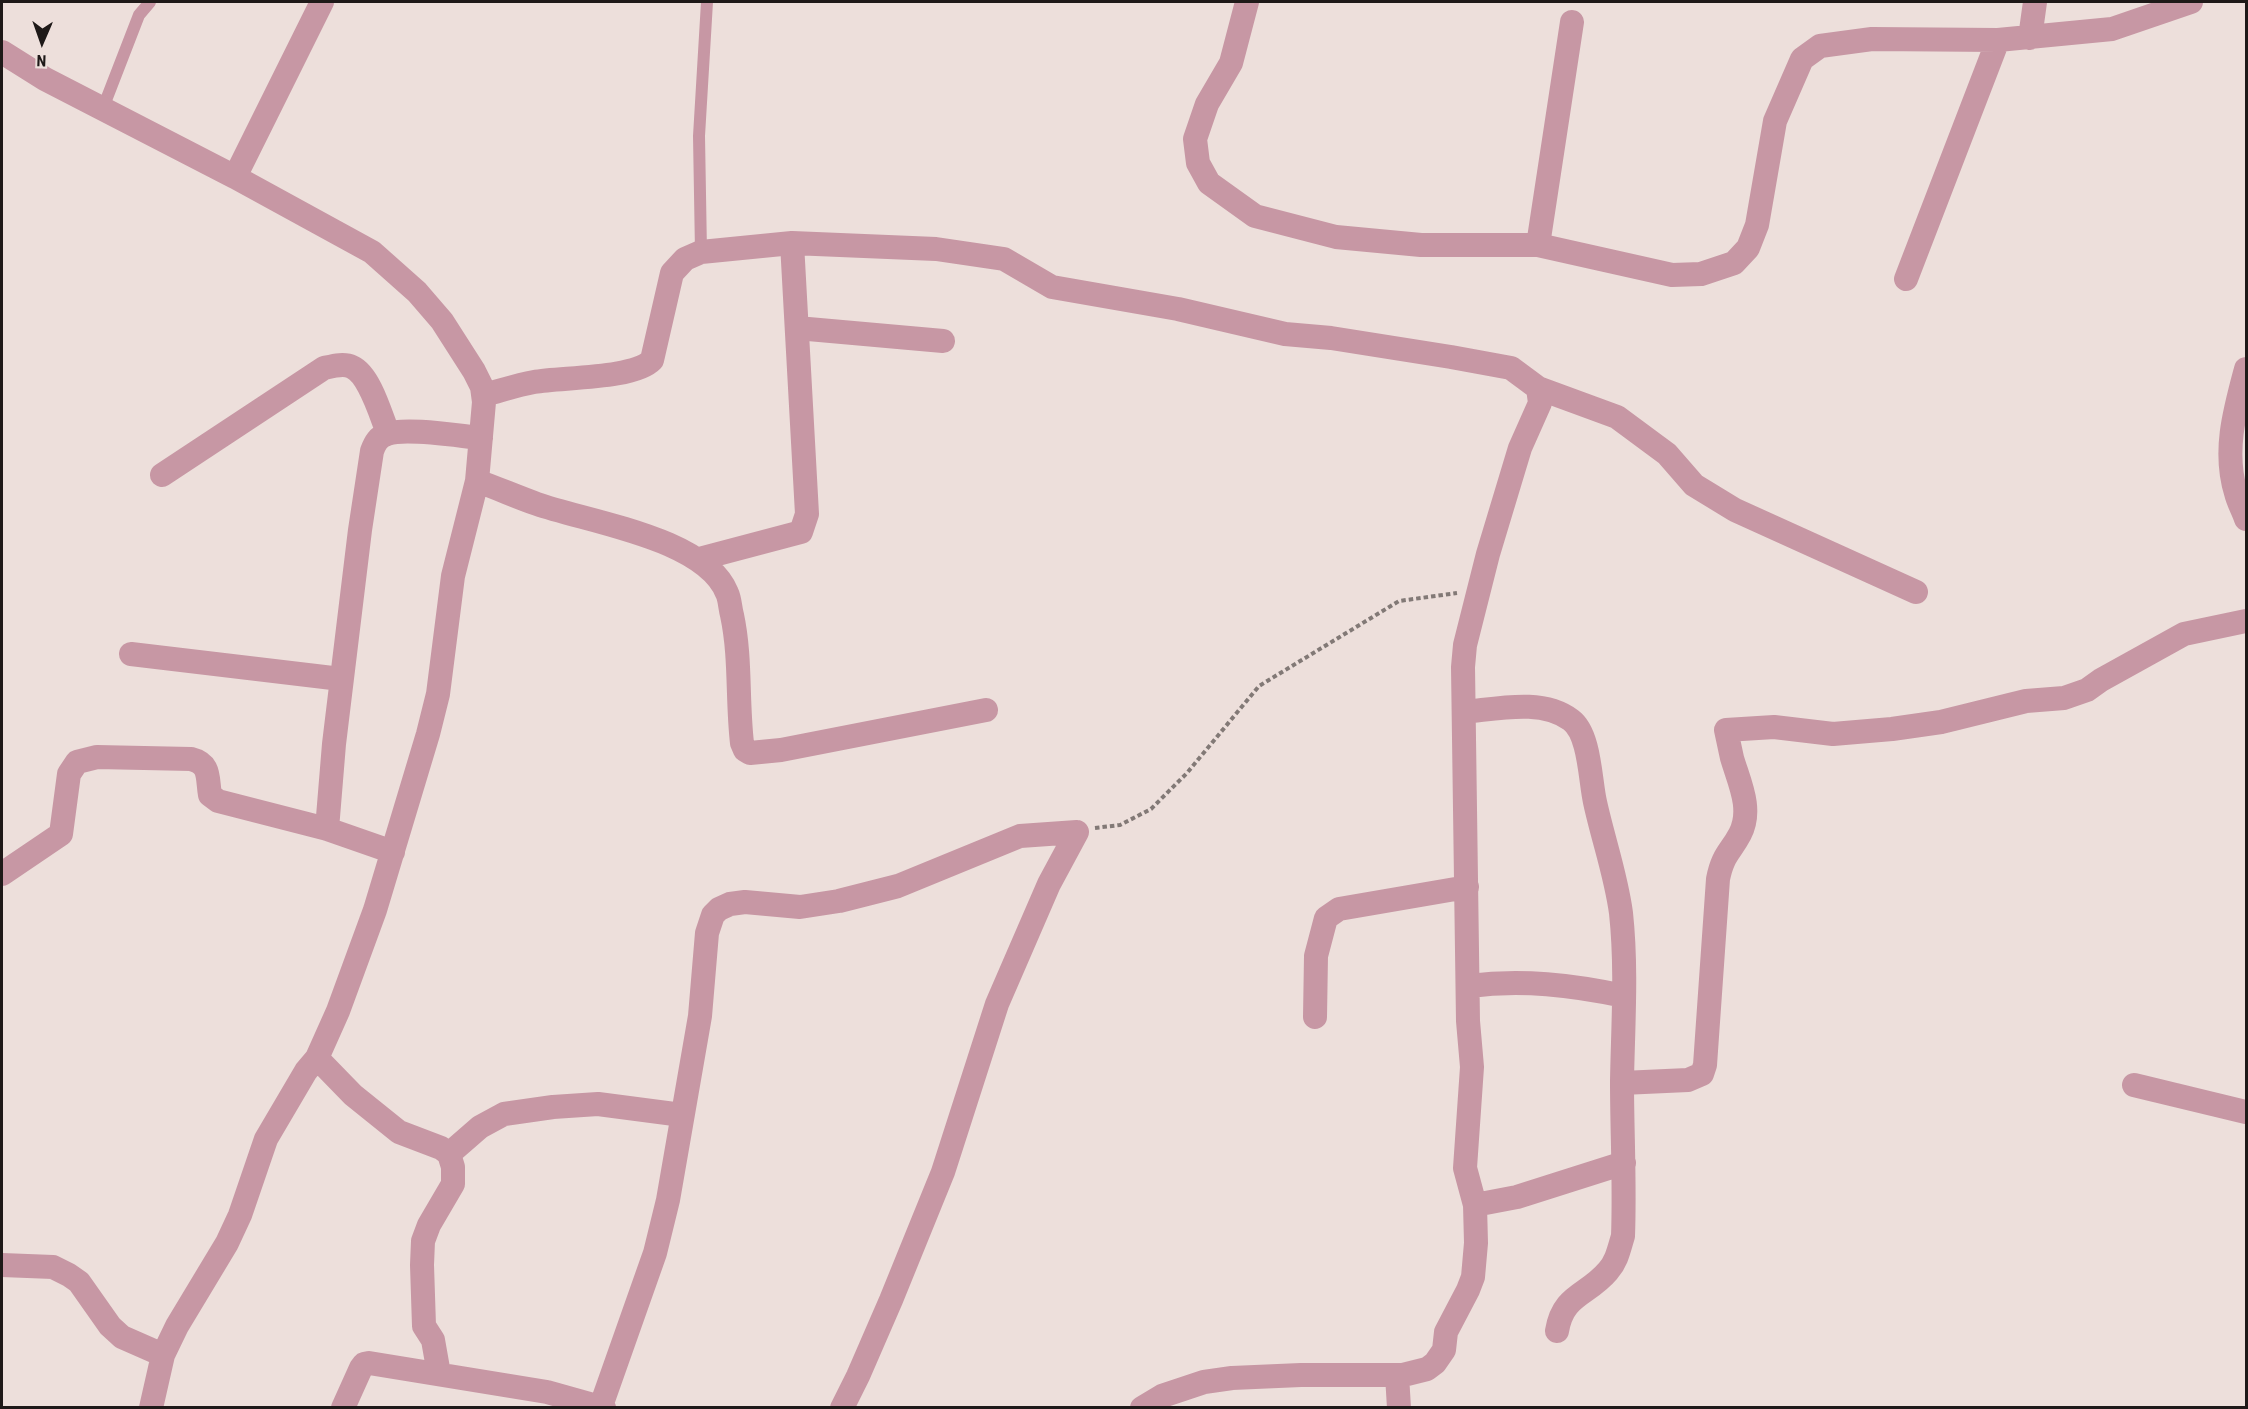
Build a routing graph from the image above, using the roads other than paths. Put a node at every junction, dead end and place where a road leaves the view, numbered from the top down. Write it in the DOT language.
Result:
graph roads {
  1 [pos="150,2"];
  2 [pos="322,2"];
  3 [pos="707,2"];
  4 [pos="1247,2"];
  5 [pos="2035,2"];
  6 [pos="2191,2"];
  7 [pos="1572,22"];
  8 [pos="2030,38"];
  9 [pos="1998,40"];
  10 [pos="2,52"];
  11 [pos="103,108"];
  12 [pos="235,177"];
  13 [pos="792,243"];
  14 [pos="1538,245"];
  15 [pos="701,252"];
  16 [pos="1906,279"];
  17 [pos="797,328"];
  18 [pos="943,341"];
  19 [pos="2247,369"];
  20 [pos="1538,388"];
  21 [pos="484,395"];
  22 [pos="388,434"];
  23 [pos="481,438"];
  24 [pos="162,475"];
  25 [pos="477,481"];
  26 [pos="2247,519"];
  27 [pos="699,559"];
  28 [pos="1916,592"];
  29 [pos="2247,621"];
  30 [pos="131,654"];
  31 [pos="341,679"];
  32 [pos="986,710"];
  33 [pos="1464,712"];
  34 [pos="327,828"];
  35 [pos="393,852"];
  36 [pos="2,874"];
  37 [pos="1467,887"];
  38 [pos="1469,986"];
  39 [pos="1624,996"];
  40 [pos="1315,1017"];
  41 [pos="317,1058"];
  42 [pos="1622,1083"];
  43 [pos="2134,1085"];
  44 [pos="2247,1112"];
  45 [pos="682,1115"];
  46 [pos="448,1154"];
  47 [pos="1623,1163"];
  48 [pos="1475,1205"];
  49 [pos="2,1265"];
  50 [pos="1557,1331"];
  51 [pos="163,1354"];
  52 [pos="439,1374"];
  53 [pos="1397,1375"];
  54 [pos="151,1407"];
  55 [pos="343,1407"];
  56 [pos="603,1407"];
  57 [pos="842,1407"];
  58 [pos="1142,1407"];
  59 [pos="1399,1407"];
  1 -- 11 [label="lane"];
  2 -- 12 [label="street"];
  3 -- 15 [label="lane"];
  4 -- 14 [label="street"];
  5 -- 8 [label="street"];
  6 -- 8 [label="street"];
  7 -- 14 [label="street"];
  8 -- 9 [label="street"];
  9 -- 14 [label="street"];
  9 -- 16 [label="street"];
  10 -- 11 [label="street"];
  11 -- 12 [label="street"];
  12 -- 21 [label="street"];
  13 -- 15 [label="street"];
  13 -- 17 [label="street"];
  13 -- 20 [label="street"];
  15 -- 21 [label="street"];
  17 -- 18 [label="street"];
  17 -- 27 [label="street"];
  19 -- 26 [label="street"];
  20 -- 28 [label="street"];
  20 -- 33 [label="street"];
  21 -- 23 [label="street"];
  22 -- 23 [label="street"];
  22 -- 24 [label="street"];
  22 -- 31 [label="street"];
  23 -- 25 [label="street"];
  25 -- 27 [label="street"];
  25 -- 35 [label="street"];
  27 -- 32 [label="street"];
  29 -- 42 [label="street"];
  30 -- 31 [label="street"];
  31 -- 34 [label="street"];
  33 -- 37 [label="street"];
  33 -- 39 [label="street"];
  34 -- 35 [label="street"];
  34 -- 36 [label="street"];
  35 -- 41 [label="street"];
  37 -- 38 [label="street"];
  37 -- 40 [label="street"];
  38 -- 39 [label="street"];
  38 -- 48 [label="street"];
  39 -- 42 [label="street"];
  41 -- 46 [label="street"];
  41 -- 51 [label="street"];
  42 -- 47 [label="street"];
  43 -- 44 [label="street"];
  45 -- 46 [label="street"];
  45 -- 56 [label="street"];
  45 -- 57 [label="street"];
  46 -- 52 [label="street"];
  47 -- 48 [label="street"];
  47 -- 50 [label="street"];
  48 -- 53 [label="street"];
  49 -- 51 [label="street"];
  51 -- 54 [label="street"];
  52 -- 55 [label="street"];
  52 -- 56 [label="street"];
  53 -- 58 [label="street"];
  53 -- 59 [label="street"];
}
